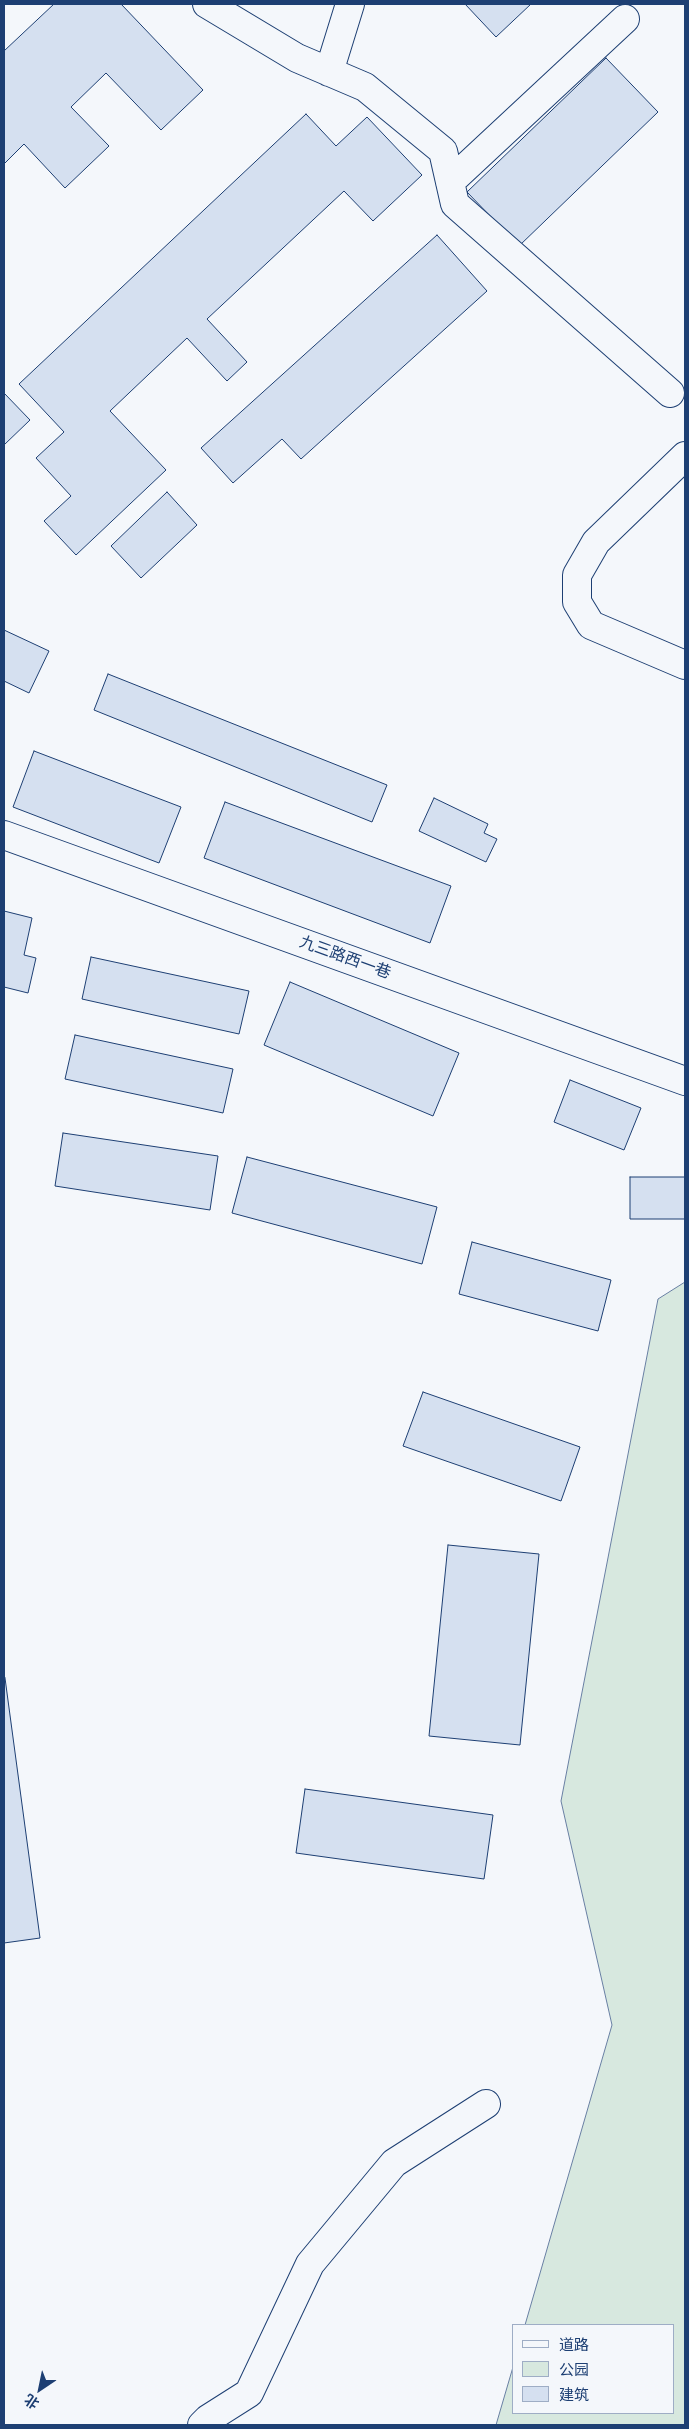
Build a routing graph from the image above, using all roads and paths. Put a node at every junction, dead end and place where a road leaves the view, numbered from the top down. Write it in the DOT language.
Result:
graph roads {
  1 [pos="208,4"];
  2 [pos="350,4"];
  3 [pos="625,19"];
  4 [pos="329,72"];
  5 [pos="450,182"];
  6 [pos="670,393"];
  7 [pos="685,456"];
  8 [pos="685,665"];
  9 [pos="4,835"];
  10 [pos="685,1081"];
  11 [pos="486,2104"];
  12 [pos="202,2425"];
  1 -- 4 [label="street"];
  2 -- 4 [label="street"];
  3 -- 5 [label="street"];
  4 -- 5 [label="street"];
  5 -- 6 [label="street"];
  7 -- 8 [label="street"];
  9 -- 10 [label="street, 九三路西一巷"];
  11 -- 12 [label="street"];
}
